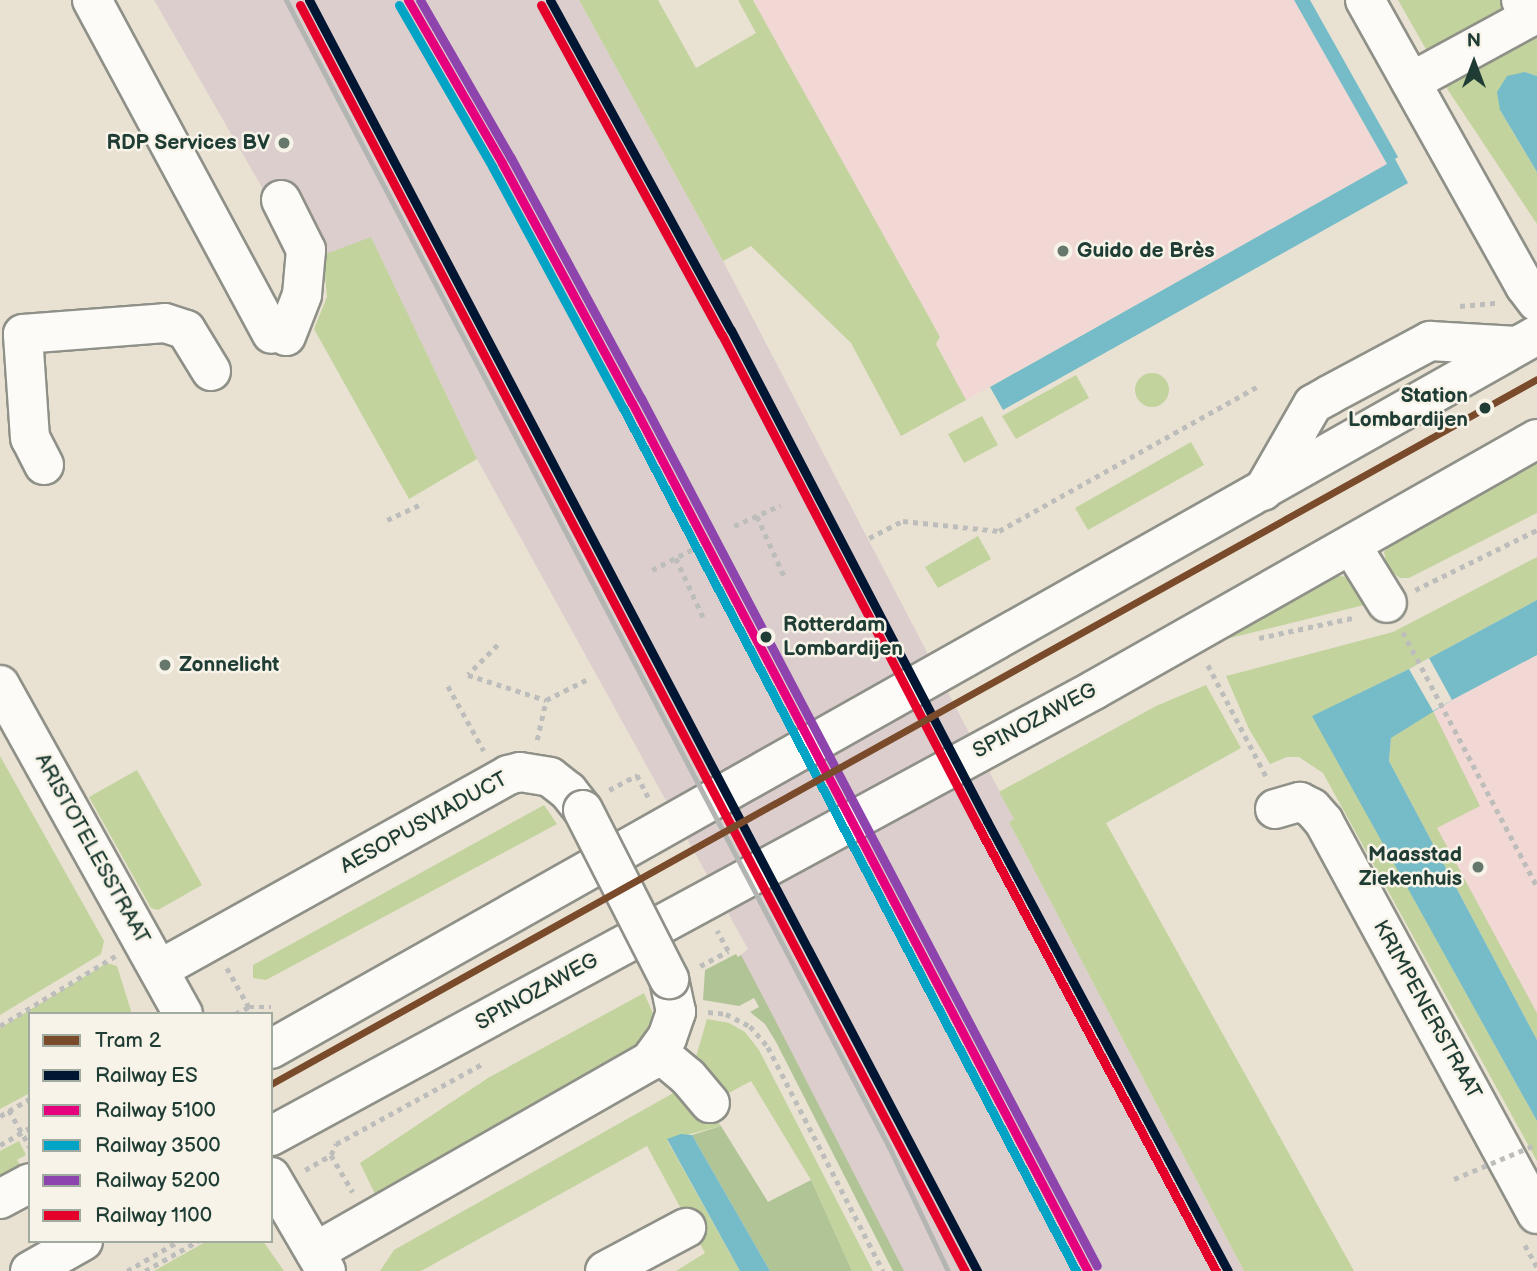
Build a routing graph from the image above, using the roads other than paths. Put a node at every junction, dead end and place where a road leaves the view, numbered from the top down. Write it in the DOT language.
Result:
graph roads {
  1 [pos="92,0"];
  2 [pos="1365,0"];
  3 [pos="1521,0"];
  4 [pos="1411,82"];
  5 [pos="281,200"];
  6 [pos="1531,294"];
  7 [pos="1527,340"];
  8 [pos="211,371"];
  9 [pos="1537,439"];
  10 [pos="44,465"];
  11 [pos="1263,491"];
  12 [pos="1351,545"];
  13 [pos="1387,603"];
  14 [pos="0,685"];
  15 [pos="151,954"];
  16 [pos="182,1012"];
  17 [pos="273,1048"];
  18 [pos="658,1052"];
  19 [pos="710,1103"];
  20 [pos="273,1135"];
  21 [pos="1537,1174"];
  22 [pos="274,1182"];
  23 [pos="28,1184"];
  24 [pos="0,1199"];
  25 [pos="1537,1214"];
  26 [pos="686,1228"];
  27 [pos="79,1243"];
  28 [pos="321,1261"];
  29 [pos="30,1271"];
  30 [pos="605,1271"];
  1 -- 5 [label="street"];
  2 -- 4 [label="street"];
  3 -- 4 [label="street"];
  4 -- 6 [label="street"];
  7 -- 11 [label="street"];
  7 -- 11 [label="street"];
  8 -- 10 [label="street"];
  9 -- 12 [label="street, SPINOZAWEG"];
  11 -- 17 [label="street"];
  12 -- 13 [label="street"];
  12 -- 20 [label="street, SPINOZAWEG"];
  14 -- 15 [label="street, ARISTOTELESSTRAAT"];
  15 -- 16 [label="street, ARISTOTELESSTRAAT"];
  15 -- 18 [label="street, AESOPUSVIADUCT, bridge"];
  18 -- 19 [label="street"];
  18 -- 28 [label="street"];
  21 -- 25 [label="street, KRIMPENERSTRAAT"];
  22 -- 28 [label="street"];
  23 -- 24 [label="street"];
  26 -- 30 [label="street"];
  27 -- 29 [label="street"];
}
